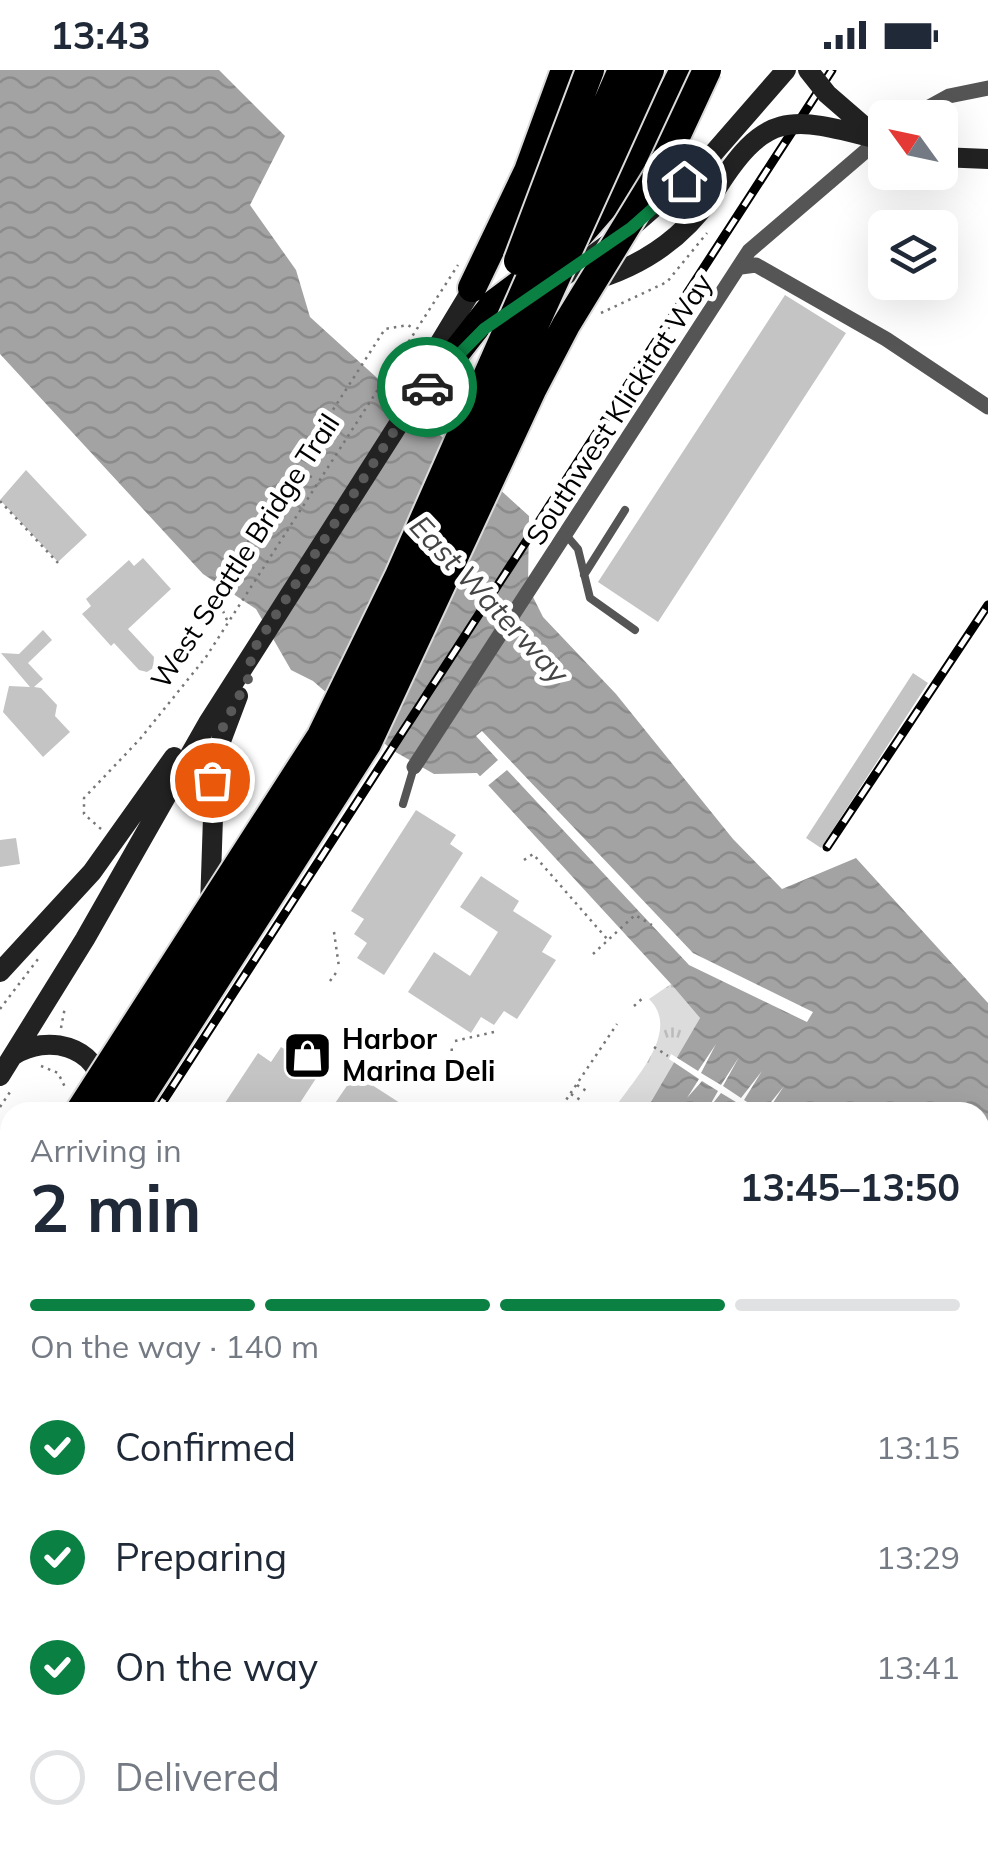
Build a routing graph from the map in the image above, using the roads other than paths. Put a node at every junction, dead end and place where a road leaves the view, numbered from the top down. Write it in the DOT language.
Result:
graph roads {
  1 [pos="565,70"];
  2 [pos="590,70"];
  3 [pos="602,70"];
  4 [pos="622,70"];
  5 [pos="650,70"];
  6 [pos="707,70"];
  7 [pos="786,70"];
  8 [pos="808,70"];
  9 [pos="679,80"];
  10 [pos="988,88"];
  11 [pos="942,100"];
  12 [pos="868,128"];
  13 [pos="868,135"];
  14 [pos="868,151"];
  15 [pos="958,158"];
  16 [pos="988,159"];
  17 [pos="741,267"];
  18 [pos="472,288"];
  19 [pos="537,296"];
  20 [pos="443,368"];
  21 [pos="988,407"];
  22 [pos="407,411"];
  23 [pos="437,489"];
  24 [pos="625,510"];
  25 [pos="566,535"];
  26 [pos="584,575"];
  27 [pos="635,630"];
  28 [pos="252,652"];
  29 [pos="414,767"];
  30 [pos="403,804"];
  31 [pos="0,972"];
  32 [pos="12,1056"];
  33 [pos="10,1077"];
  34 [pos="96,1102"];
  35 [pos="97,1102"];
  36 [pos="98,1102"];
  37 [pos="98,1102"];
  38 [pos="138,1102"];
  1 -- 18 [label="highway"];
  2 -- 23 [label="highway, bridge"];
  3 -- 18 [label="main road"];
  4 -- 23 [label="highway, bridge"];
  5 -- 36 [label="highway, bridge"];
  6 -- 38 [label="highway, bridge"];
  7 -- 19 [label="main road"];
  8 -- 12 [label="main road, bridge"];
  9 -- 20 [label="highway"];
  10 -- 11 [label="street"];
  13 -- 19 [label="main road, bridge"];
  14 -- 17 [label="street"];
  15 -- 16 [label="main road"];
  17 -- 21 [label="street, Southwest Klickitat Way"];
  17 -- 25 [label="street, Southwest Klickitat Way"];
  18 -- 22 [label="main road"];
  19 -- 20 [label="main road"];
  20 -- 22 [label="main road"];
  22 -- 28 [label="main road"];
  23 -- 35 [label="highway, bridge"];
  24 -- 26 [label="lane"];
  25 -- 26 [label="lane"];
  25 -- 29 [label="street, Southwest Klickitat Way"];
  26 -- 27 [label="lane"];
  28 -- 31 [label="main road"];
  28 -- 32 [label="main road"];
  28 -- 37 [label="main road"];
  29 -- 30 [label="lane"];
  32 -- 33 [label="main road"];
  32 -- 34 [label="main road"];
}
